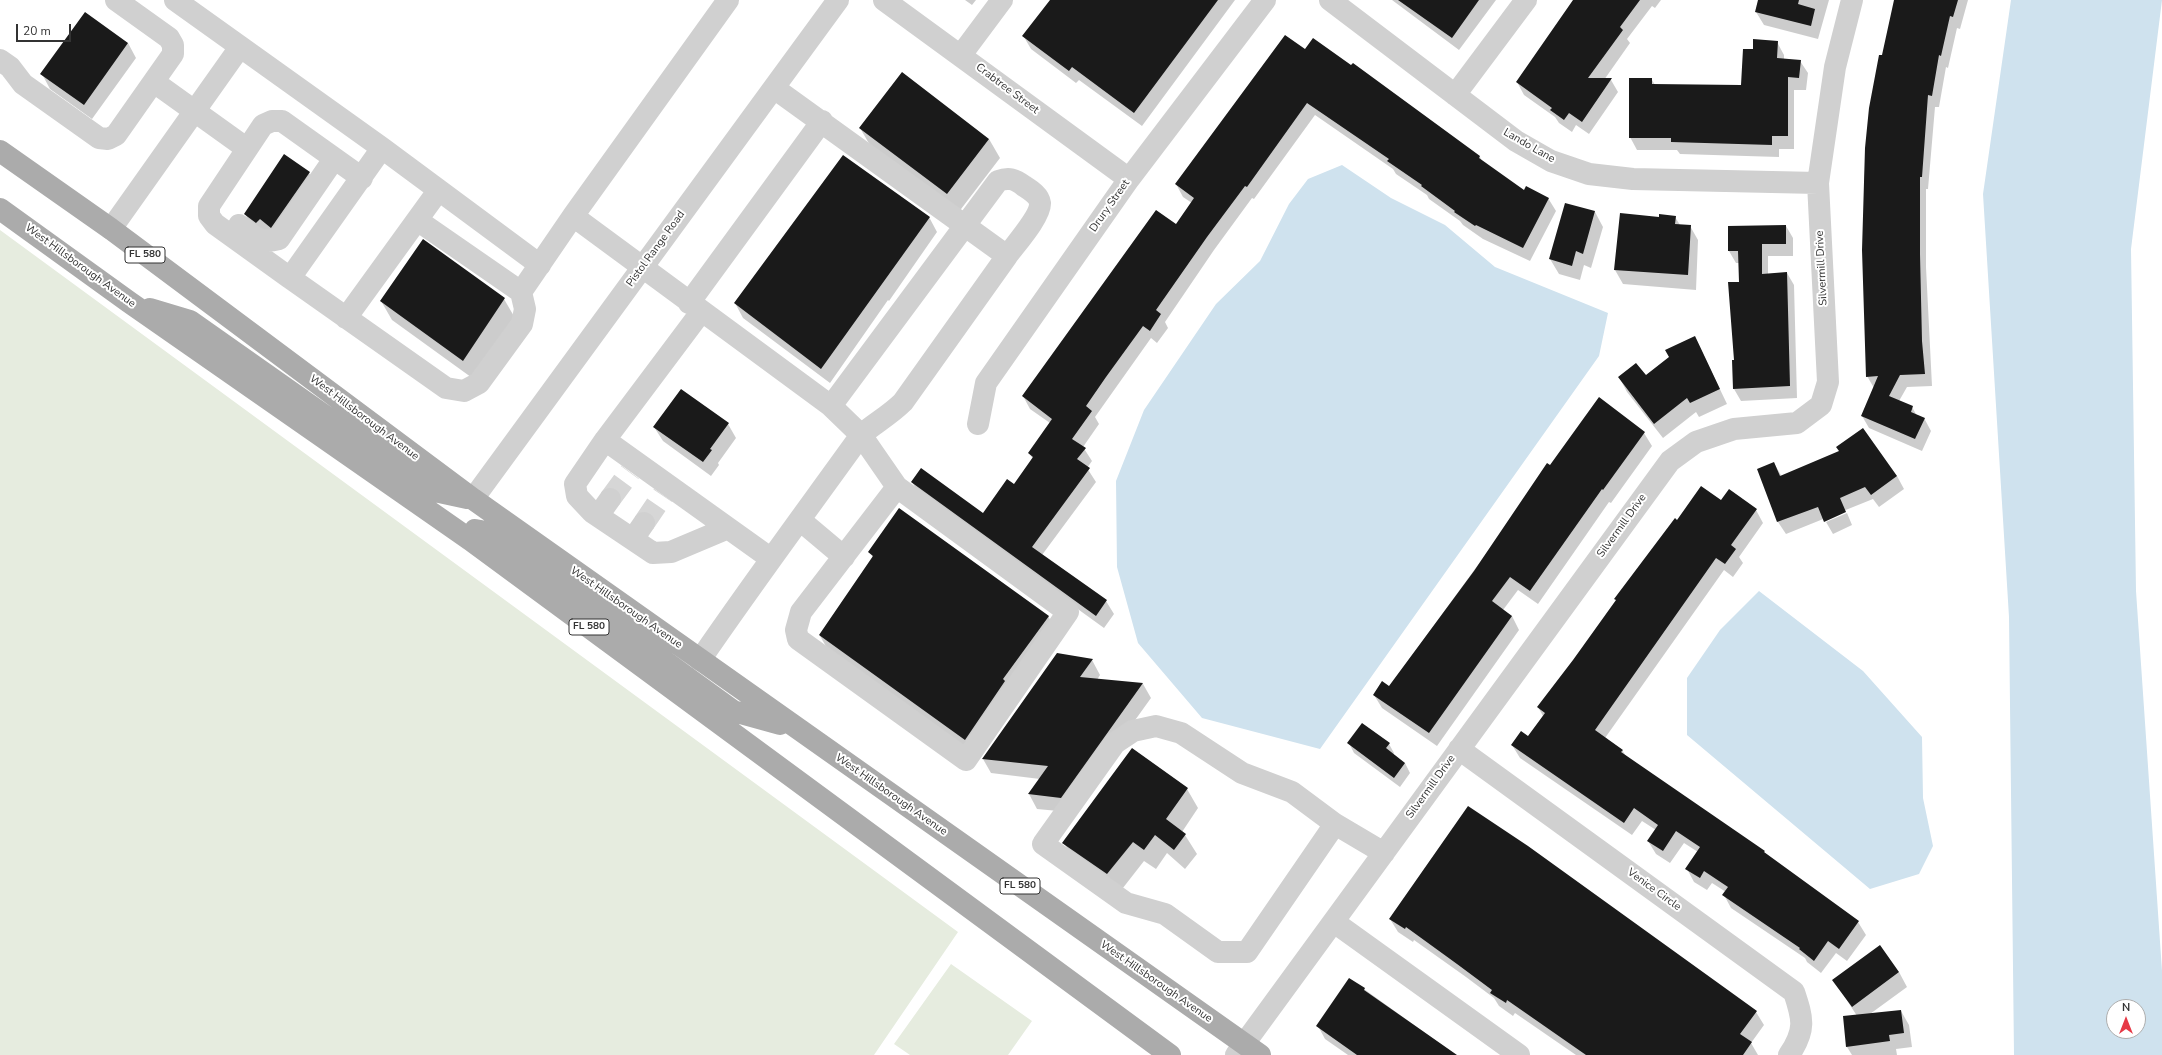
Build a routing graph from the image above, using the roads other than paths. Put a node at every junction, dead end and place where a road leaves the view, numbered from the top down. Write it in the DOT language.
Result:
graph roads {
  1 [pos="116,0"];
  2 [pos="175,0"];
  3 [pos="728,0"];
  4 [pos="838,0"];
  5 [pos="884,0"];
  6 [pos="1002,0"];
  7 [pos="1265,0"];
  8 [pos="1330,0"];
  9 [pos="1526,0"];
  10 [pos="1852,0"];
  11 [pos="240,47"];
  12 [pos="961,55"];
  13 [pos="0,60"];
  14 [pos="154,82"];
  15 [pos="774,88"];
  16 [pos="1455,95"];
  17 [pos="194,111"];
  18 [pos="822,121"];
  19 [pos="246,148"];
  20 [pos="382,148"];
  21 [pos="0,151"];
  22 [pos="334,159"];
  23 [pos="362,178"];
  24 [pos="1129,179"];
  25 [pos="1818,183"];
  26 [pos="219,188"];
  27 [pos="438,191"];
  28 [pos="0,209"];
  29 [pos="573,216"];
  30 [pos="417,220"];
  31 [pos="965,225"];
  32 [pos="111,229"];
  33 [pos="1007,256"];
  34 [pos="540,265"];
  35 [pos="642,268"];
  36 [pos="290,278"];
  37 [pos="521,292"];
  38 [pos="129,302"];
  39 [pos="695,307"];
  40 [pos="346,318"];
  41 [pos="831,406"];
  42 [pos="978,424"];
  43 [pos="861,435"];
  44 [pos="605,440"];
  45 [pos="897,487"];
  46 [pos="473,499"];
  47 [pos="800,520"];
  48 [pos="728,528"];
  49 [pos="468,538"];
  50 [pos="844,557"];
  51 [pos="770,558"];
  52 [pos="700,660"];
  53 [pos="795,728"];
  54 [pos="1459,749"];
  55 [pos="1335,824"];
  56 [pos="1384,853"];
  57 [pos="1334,922"];
  58 [pos="1247,1051"];
  59 [pos="1170,1055"];
  60 [pos="1518,1055"];
  61 [pos="1789,1055"];
  1 -- 14 [label="street"];
  2 -- 11 [label="street"];
  3 -- 29 [label="street"];
  4 -- 15 [label="street, Pistol Range Road"];
  5 -- 12 [label="street, Crabtree Street"];
  6 -- 12 [label="street"];
  7 -- 24 [label="street, Drury Street"];
  8 -- 16 [label="street, Lando Lane"];
  9 -- 16 [label="street"];
  10 -- 25 [label="street, Silvermill Drive"];
  11 -- 17 [label="street"];
  11 -- 20 [label="street"];
  12 -- 24 [label="street, Crabtree Street"];
  13 -- 14 [label="street"];
  14 -- 17 [label="street"];
  15 -- 18 [label="street"];
  15 -- 35 [label="street, Pistol Range Road"];
  16 -- 25 [label="street, Lando Lane"];
  17 -- 19 [label="street"];
  17 -- 32 [label="street"];
  18 -- 31 [label="street"];
  18 -- 39 [label="street"];
  19 -- 22 [label="street"];
  19 -- 26 [label="street"];
  20 -- 23 [label="street"];
  20 -- 27 [label="street"];
  21 -- 32 [label="main road, West Hillsborough Avenue / FL 580"];
  22 -- 23 [label="street"];
  22 -- 26 [label="street"];
  23 -- 36 [label="street"];
  24 -- 42 [label="street, Drury Street"];
  25 -- 54 [label="street, Silvermill Drive"];
  26 -- 36 [label="street"];
  27 -- 30 [label="street"];
  27 -- 34 [label="street"];
  28 -- 38 [label="main road, West Hillsborough Avenue / FL 580"];
  29 -- 34 [label="street"];
  29 -- 35 [label="street"];
  30 -- 37 [label="street"];
  30 -- 40 [label="street"];
  31 -- 33 [label="street"];
  31 -- 33 [label="street"];
  31 -- 41 [label="street"];
  32 -- 46 [label="main road, West Hillsborough Avenue / FL 580"];
  33 -- 43 [label="street"];
  34 -- 37 [label="street"];
  35 -- 39 [label="street"];
  35 -- 46 [label="street, Pistol Range Road"];
  36 -- 40 [label="street"];
  37 -- 40 [label="street"];
  38 -- 46 [label="main road"];
  38 -- 49 [label="main road, West Hillsborough Avenue / FL 580"];
  39 -- 41 [label="street"];
  39 -- 44 [label="street"];
  41 -- 43 [label="street"];
  43 -- 45 [label="street"];
  43 -- 47 [label="street"];
  44 -- 48 [label="street"];
  44 -- 48 [label="street"];
  45 -- 50 [label="street"];
  45 -- 50 [label="street"];
  46 -- 52 [label="main road, West Hillsborough Avenue / FL 580"];
  47 -- 50 [label="street"];
  47 -- 51 [label="street"];
  48 -- 51 [label="street"];
  49 -- 53 [label="main road"];
  49 -- 59 [label="main road, West Hillsborough Avenue / FL 580"];
  51 -- 52 [label="street"];
  52 -- 53 [label="main road, West Hillsborough Avenue / FL 580"];
  53 -- 58 [label="main road, West Hillsborough Avenue / FL 580"];
  54 -- 56 [label="street, Silvermill Drive"];
  54 -- 61 [label="street, Venice Circle"];
  55 -- 55 [label="street"];
  55 -- 56 [label="street"];
  56 -- 57 [label="street, Silvermill Drive"];
  57 -- 58 [label="street, Silvermill Drive"];
  57 -- 60 [label="street"];
}
